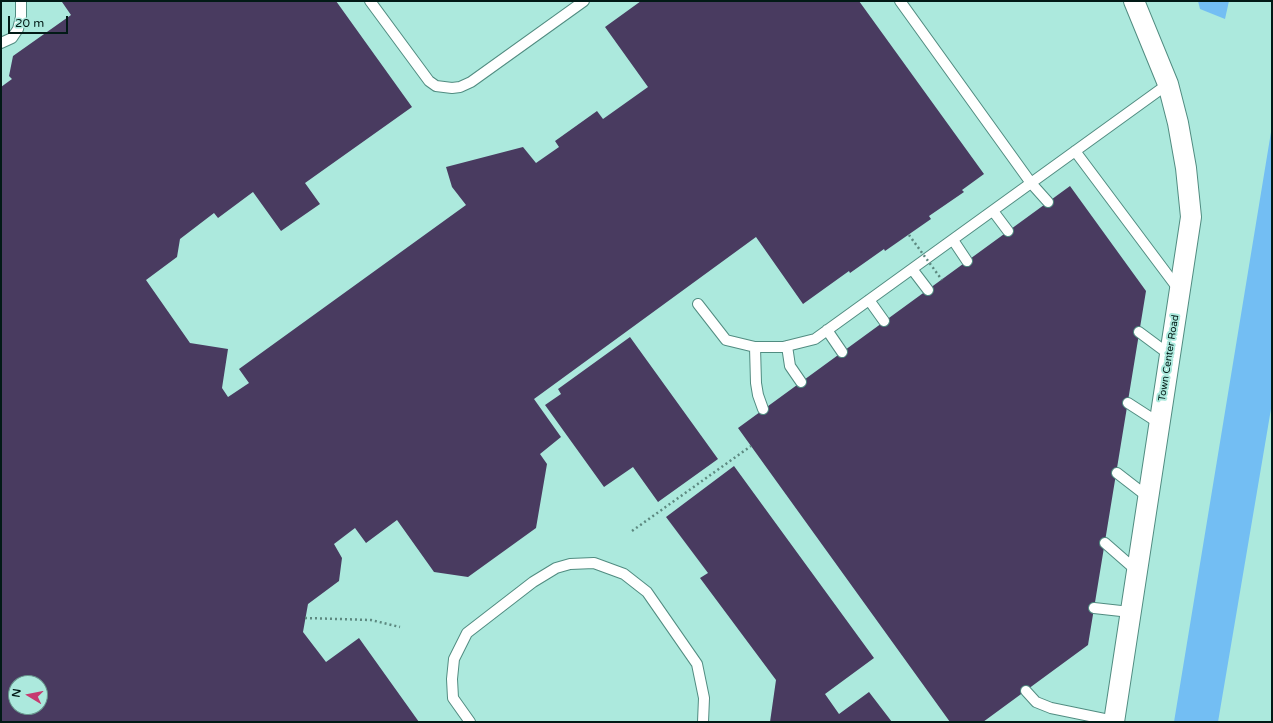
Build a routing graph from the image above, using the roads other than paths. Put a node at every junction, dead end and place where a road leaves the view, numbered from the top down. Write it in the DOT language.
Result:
graph roads {
  1 [pos="21,1"];
  2 [pos="370,1"];
  3 [pos="584,1"];
  4 [pos="900,1"];
  5 [pos="1134,1"];
  6 [pos="1,43"];
  7 [pos="1168,84"];
  8 [pos="1075,151"];
  9 [pos="1031,183"];
  10 [pos="1048,202"];
  11 [pos="993,210"];
  12 [pos="1008,231"];
  13 [pos="953,240"];
  14 [pos="967,261"];
  15 [pos="912,269"];
  16 [pos="928,290"];
  17 [pos="1180,290"];
  18 [pos="869,300"];
  19 [pos="698,304"];
  20 [pos="884,321"];
  21 [pos="827,330"];
  22 [pos="1139,332"];
  23 [pos="787,346"];
  24 [pos="755,347"];
  25 [pos="842,352"];
  26 [pos="1170,355"];
  27 [pos="801,382"];
  28 [pos="1128,403"];
  29 [pos="763,409"];
  30 [pos="1159,423"];
  31 [pos="1116,473"];
  32 [pos="1148,497"];
  33 [pos="1105,543"];
  34 [pos="1137,571"];
  35 [pos="1094,608"];
  36 [pos="1130,612"];
  37 [pos="1026,691"];
  38 [pos="1114,721"];
  39 [pos="470,722"];
  40 [pos="703,722"];
  1 -- 6 [label="lane"];
  2 -- 3 [label="lane"];
  4 -- 9 [label="lane"];
  5 -- 7 [label="street, Town Center Road"];
  7 -- 8 [label="lane"];
  7 -- 17 [label="street, Town Center Road"];
  8 -- 9 [label="lane"];
  8 -- 17 [label="lane"];
  9 -- 10 [label="lane"];
  9 -- 11 [label="lane"];
  11 -- 12 [label="lane"];
  11 -- 13 [label="lane"];
  13 -- 14 [label="lane"];
  13 -- 15 [label="lane"];
  15 -- 16 [label="lane"];
  15 -- 18 [label="lane"];
  17 -- 26 [label="street, Town Center Road"];
  18 -- 20 [label="lane"];
  18 -- 21 [label="lane"];
  19 -- 24 [label="lane"];
  21 -- 23 [label="lane"];
  21 -- 25 [label="lane"];
  22 -- 26 [label="lane"];
  23 -- 24 [label="lane"];
  23 -- 27 [label="lane"];
  24 -- 29 [label="lane"];
  26 -- 30 [label="street, Town Center Road"];
  28 -- 30 [label="lane"];
  30 -- 32 [label="street, Town Center Road"];
  31 -- 32 [label="lane"];
  32 -- 34 [label="street, Town Center Road"];
  33 -- 34 [label="lane"];
  34 -- 36 [label="street, Town Center Road"];
  35 -- 36 [label="lane"];
  36 -- 38 [label="street, Town Center Road"];
  37 -- 38 [label="lane"];
  39 -- 40 [label="lane"];
}
